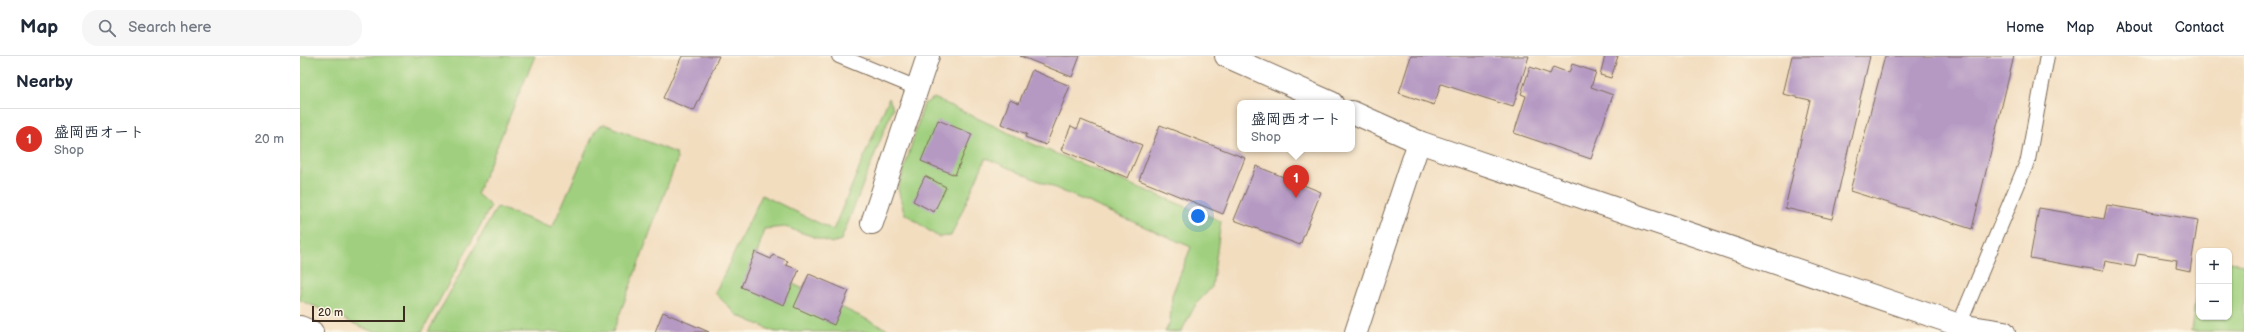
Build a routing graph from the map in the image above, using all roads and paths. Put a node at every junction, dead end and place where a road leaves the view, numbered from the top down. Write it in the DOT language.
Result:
graph roads {
  1 [pos="839,56"];
  2 [pos="928,56"];
  3 [pos="2047,56"];
  4 [pos="1232,57"];
  5 [pos="917,88"];
  6 [pos="1325,100"];
  7 [pos="1355,113"];
  8 [pos="1419,142"];
  9 [pos="872,223"];
  10 [pos="1959,325"];
  11 [pos="300,327"];
  12 [pos="312,332"];
  13 [pos="1356,332"];
  14 [pos="2004,332"];
  1 -- 5 [label="lane"];
  2 -- 5 [label="street"];
  3 -- 10 [label="lane"];
  4 -- 6 [label="street"];
  5 -- 9 [label="street"];
  7 -- 8 [label="street"];
  8 -- 10 [label="street"];
  8 -- 13 [label="street"];
  10 -- 14 [label="street"];
  11 -- 12 [label="street"];
}
